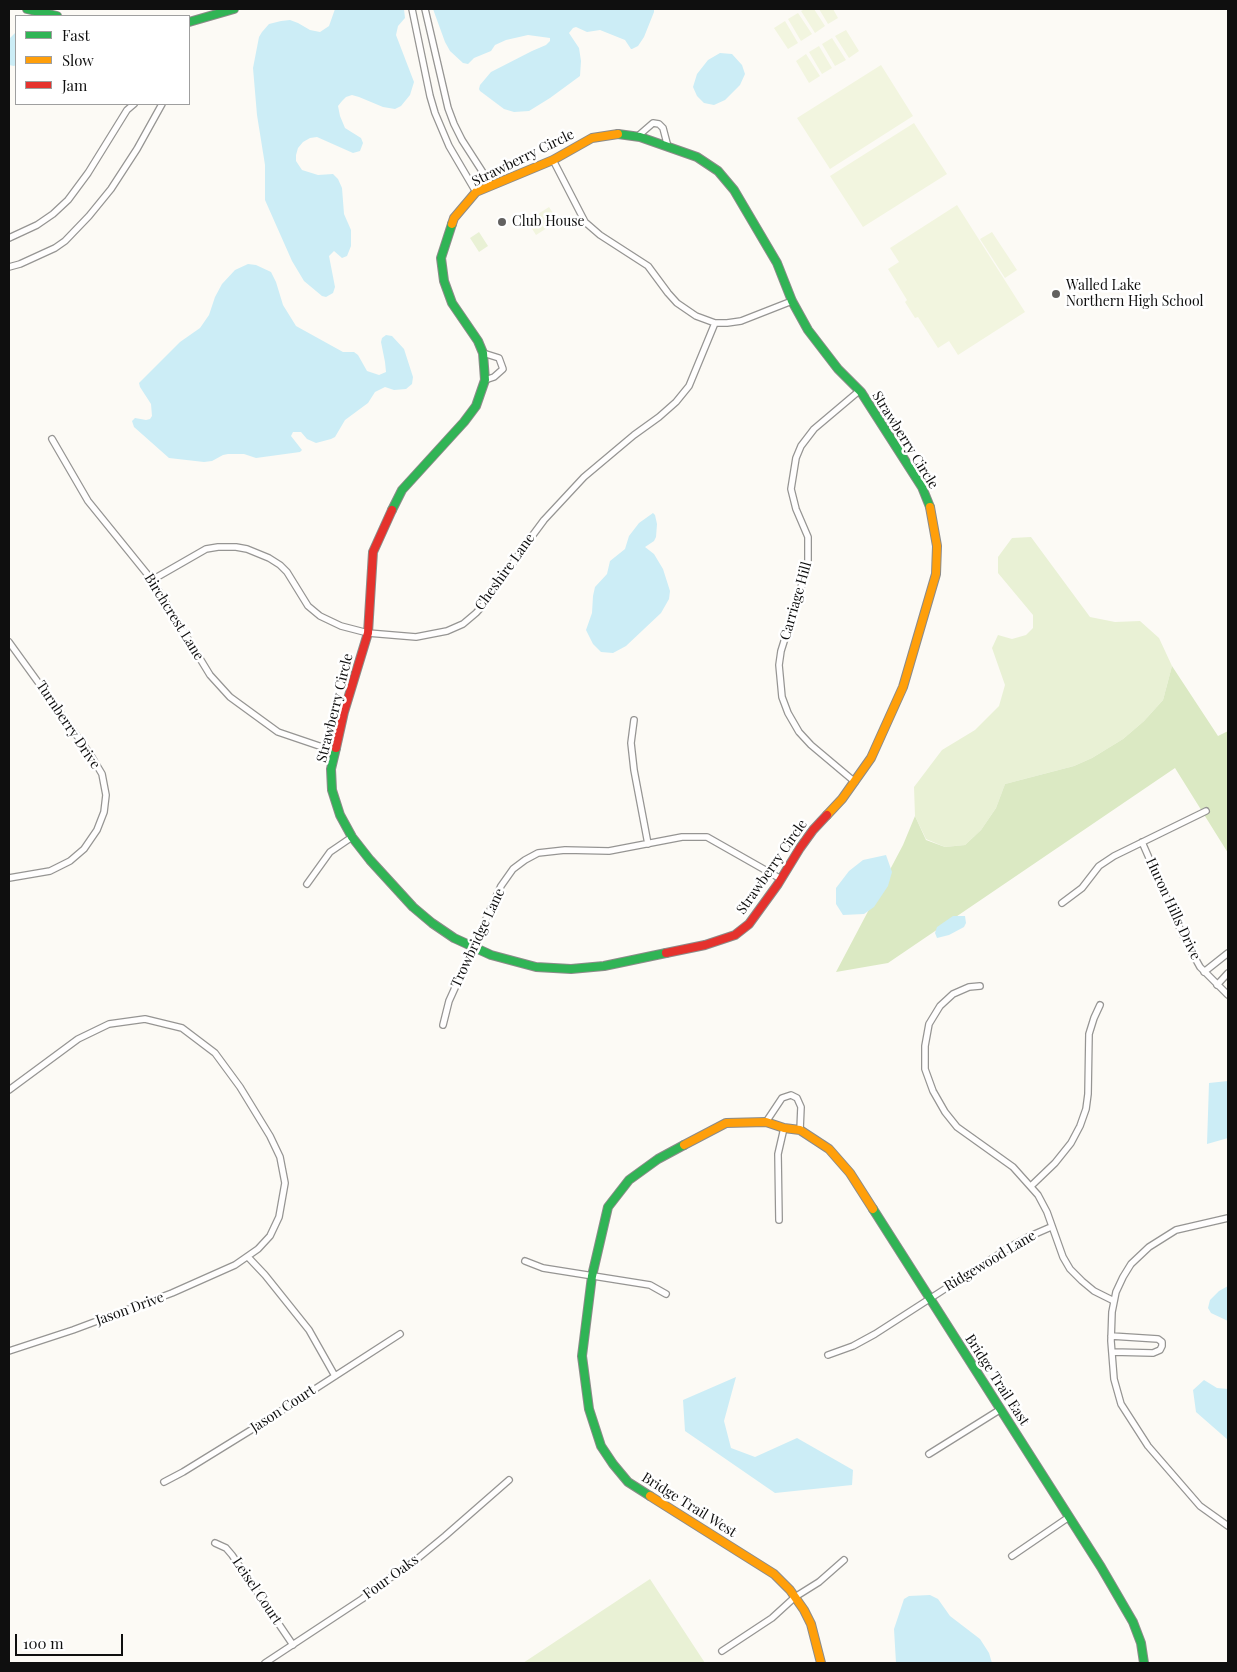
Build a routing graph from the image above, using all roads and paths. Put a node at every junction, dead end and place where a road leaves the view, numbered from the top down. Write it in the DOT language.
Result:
graph roads {
  1 [pos="27,9"];
  2 [pos="234,9"];
  3 [pos="412,9"];
  4 [pos="425,9"];
  5 [pos="53,15"];
  6 [pos="190,22"];
  7 [pos="428,27"];
  8 [pos="415,29"];
  9 [pos="133,105"];
  10 [pos="161,105"];
  11 [pos="448,108"];
  12 [pos="435,112"];
  13 [pos="638,136"];
  14 [pos="668,147"];
  15 [pos="553,160"];
  16 [pos="491,185"];
  17 [pos="476,192"];
  18 [pos="9,238"];
  19 [pos="9,266"];
  20 [pos="792,301"];
  21 [pos="715,322"];
  22 [pos="483,353"];
  23 [pos="485,380"];
  24 [pos="859,391"];
  25 [pos="52,438"];
  26 [pos="152,580"];
  27 [pos="368,633"];
  28 [pos="9,642"];
  29 [pos="634,720"];
  30 [pos="334,751"];
  31 [pos="855,782"];
  32 [pos="1206,811"];
  33 [pos="352,837"];
  34 [pos="1142,842"];
  35 [pos="648,844"];
  36 [pos="9,878"];
  37 [pos="781,879"];
  38 [pos="307,884"];
  39 [pos="1062,903"];
  40 [pos="474,947"];
  41 [pos="1228,953"];
  42 [pos="1204,972"];
  43 [pos="1228,973"];
  44 [pos="1217,985"];
  45 [pos="980,986"];
  46 [pos="1228,995"];
  47 [pos="1100,1005"];
  48 [pos="443,1025"];
  49 [pos="9,1090"];
  50 [pos="766,1122"];
  51 [pos="784,1128"];
  52 [pos="800,1130"];
  53 [pos="658,1159"];
  54 [pos="1030,1186"];
  55 [pos="1228,1218"];
  56 [pos="779,1220"];
  57 [pos="1051,1227"];
  58 [pos="248,1257"];
  59 [pos="525,1261"];
  60 [pos="592,1276"];
  61 [pos="666,1294"];
  62 [pos="929,1298"];
  63 [pos="1114,1301"];
  64 [pos="400,1334"];
  65 [pos="1112,1336"];
  66 [pos="9,1351"];
  67 [pos="1112,1352"];
  68 [pos="828,1355"];
  69 [pos="335,1376"];
  70 [pos="1000,1409"];
  71 [pos="929,1454"];
  72 [pos="509,1480"];
  73 [pos="164,1482"];
  74 [pos="1069,1517"];
  75 [pos="1228,1526"];
  76 [pos="215,1543"];
  77 [pos="1012,1556"];
  78 [pos="844,1560"];
  79 [pos="795,1597"];
  80 [pos="293,1645"];
  81 [pos="722,1651"];
  82 [pos="265,1663"];
  83 [pos="821,1663"];
  84 [pos="1145,1663"];
  1 -- 5 [label="street"];
  2 -- 6 [label="street"];
  3 -- 8 [label="street"];
  4 -- 7 [label="street"];
  7 -- 8 [label="street"];
  7 -- 11 [label="street"];
  8 -- 12 [label="street"];
  9 -- 18 [label="street"];
  10 -- 19 [label="street"];
  11 -- 12 [label="street"];
  11 -- 16 [label="street"];
  12 -- 17 [label="street"];
  13 -- 14 [label="street, Strawberry Circle"];
  13 -- 14 [label="street"];
  13 -- 15 [label="street, Strawberry Circle"];
  14 -- 20 [label="street, Strawberry Circle"];
  15 -- 16 [label="street, Strawberry Circle"];
  15 -- 21 [label="street"];
  16 -- 17 [label="street, Strawberry Circle"];
  17 -- 22 [label="street, Strawberry Circle"];
  20 -- 21 [label="street"];
  20 -- 24 [label="street, Strawberry Circle"];
  21 -- 27 [label="street, Cheshire Lane"];
  22 -- 23 [label="street, Strawberry Circle"];
  22 -- 23 [label="street, Strawberry Circle"];
  23 -- 27 [label="street, Strawberry Circle"];
  24 -- 31 [label="street, Strawberry Circle"];
  24 -- 31 [label="street, Carriage Hill"];
  25 -- 26 [label="street, Birchcrest Lane"];
  26 -- 27 [label="street, Cheshire Lane"];
  26 -- 30 [label="street, Birchcrest Lane"];
  27 -- 30 [label="street, Strawberry Circle"];
  28 -- 36 [label="street, Turnberry Drive"];
  29 -- 35 [label="street"];
  30 -- 33 [label="street, Strawberry Circle"];
  31 -- 37 [label="street, Strawberry Circle"];
  32 -- 34 [label="street"];
  33 -- 38 [label="street"];
  33 -- 40 [label="street, Strawberry Circle"];
  34 -- 39 [label="street"];
  34 -- 42 [label="street, Huron Hills Drive"];
  35 -- 37 [label="street, Trowbridge Lane"];
  35 -- 40 [label="street, Trowbridge Lane"];
  37 -- 40 [label="street, Strawberry Circle"];
  40 -- 48 [label="street, Trowbridge Lane"];
  41 -- 42 [label="street"];
  42 -- 44 [label="street, Huron Hills Drive"];
  43 -- 44 [label="street"];
  44 -- 46 [label="street, Huron Hills Drive"];
  45 -- 54 [label="street"];
  47 -- 54 [label="street"];
  49 -- 58 [label="street, Jason Drive"];
  50 -- 51 [label="street, Bridge Trail East"];
  50 -- 52 [label="street"];
  50 -- 53 [label="street, Bridge Trail East"];
  51 -- 52 [label="street, Bridge Trail East"];
  51 -- 56 [label="street"];
  52 -- 62 [label="street, Bridge Trail East"];
  53 -- 60 [label="street, Bridge Trail West"];
  54 -- 57 [label="street"];
  55 -- 63 [label="street"];
  57 -- 62 [label="street, Ridgewood Lane"];
  57 -- 63 [label="street"];
  58 -- 66 [label="street, Jason Drive"];
  58 -- 69 [label="street"];
  59 -- 60 [label="street"];
  60 -- 61 [label="street"];
  60 -- 79 [label="street, Bridge Trail West"];
  62 -- 68 [label="street, Ridgewood Lane"];
  62 -- 70 [label="street, Bridge Trail East"];
  63 -- 65 [label="street"];
  64 -- 69 [label="street, Jason Court"];
  65 -- 67 [label="street"];
  65 -- 67 [label="street"];
  67 -- 75 [label="street"];
  69 -- 73 [label="street, Jason Court"];
  70 -- 71 [label="street"];
  70 -- 74 [label="street, Bridge Trail East"];
  72 -- 80 [label="street, Four Oaks"];
  74 -- 77 [label="street"];
  74 -- 84 [label="street, Bridge Trail East"];
  76 -- 80 [label="street, Leisel Court"];
  78 -- 79 [label="street"];
  79 -- 81 [label="street"];
  79 -- 83 [label="street, Bridge Trail West"];
  80 -- 82 [label="street, Four Oaks"];
}
